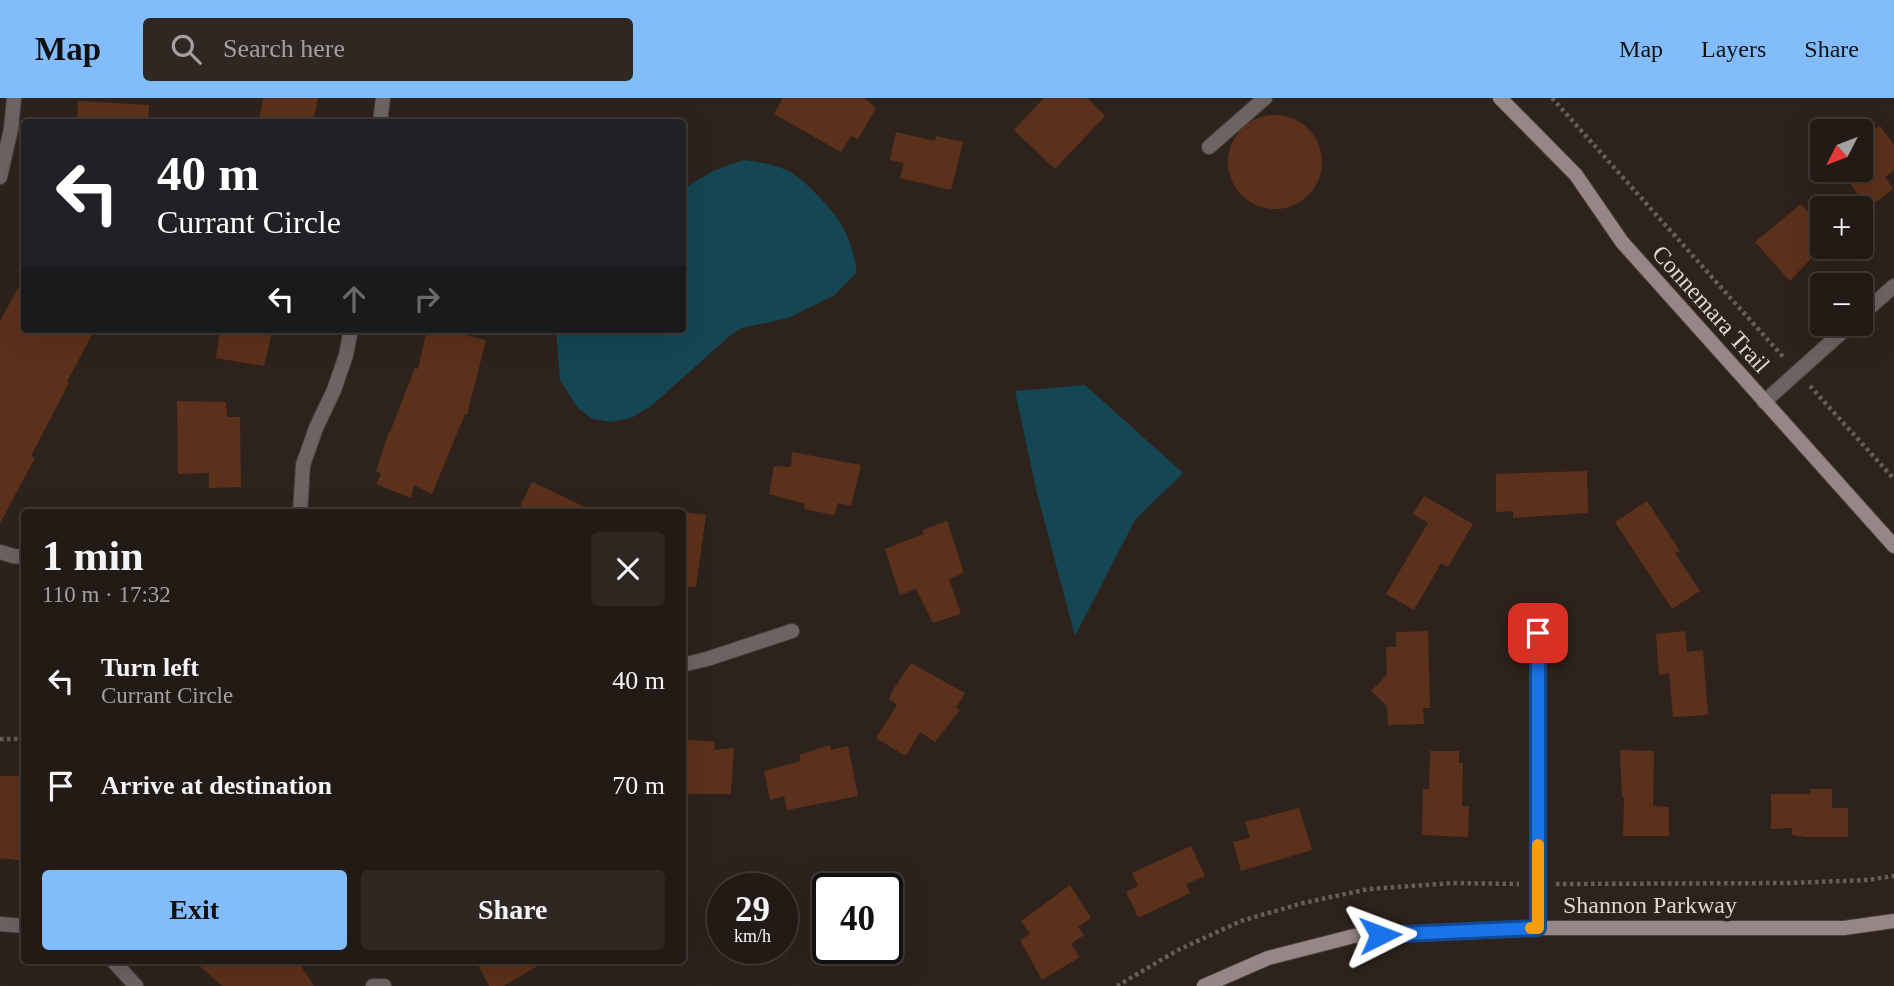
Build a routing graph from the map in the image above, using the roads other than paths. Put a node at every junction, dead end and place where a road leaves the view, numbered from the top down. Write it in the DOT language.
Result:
graph roads {
  1 [pos="14,98"];
  2 [pos="383,98"];
  3 [pos="1265,98"];
  4 [pos="1500,98"];
  5 [pos="380,119"];
  6 [pos="1209,147"];
  7 [pos="0,177"];
  8 [pos="1894,286"];
  9 [pos="1873,305"];
  10 [pos="350,333"];
  11 [pos="1838,336"];
  12 [pos="1764,402"];
  13 [pos="300,509"];
  14 [pos="1894,546"];
  15 [pos="0,552"];
  16 [pos="21,556"];
  17 [pos="792,631"];
  18 [pos="1538,633"];
  19 [pos="686,664"];
  20 [pos="1894,921"];
  21 [pos="0,924"];
  22 [pos="21,926"];
  23 [pos="1538,928"];
  24 [pos="116,964"];
  25 [pos="136,986"];
  26 [pos="373,986"];
  27 [pos="384,986"];
  28 [pos="1204,986"];
  1 -- 7 [label="street"];
  2 -- 5 [label="street"];
  3 -- 6 [label="street"];
  4 -- 12 [label="street, Connemara Trail"];
  8 -- 9 [label="street"];
  10 -- 13 [label="street"];
  11 -- 12 [label="street"];
  12 -- 14 [label="street, Connemara Trail"];
  15 -- 16 [label="street"];
  17 -- 19 [label="street"];
  18 -- 23 [label="street"];
  20 -- 23 [label="street, Shannon Parkway"];
  21 -- 22 [label="street"];
  23 -- 28 [label="street, Shannon Parkway"];
  24 -- 25 [label="street"];
  26 -- 27 [label="street"];
}
